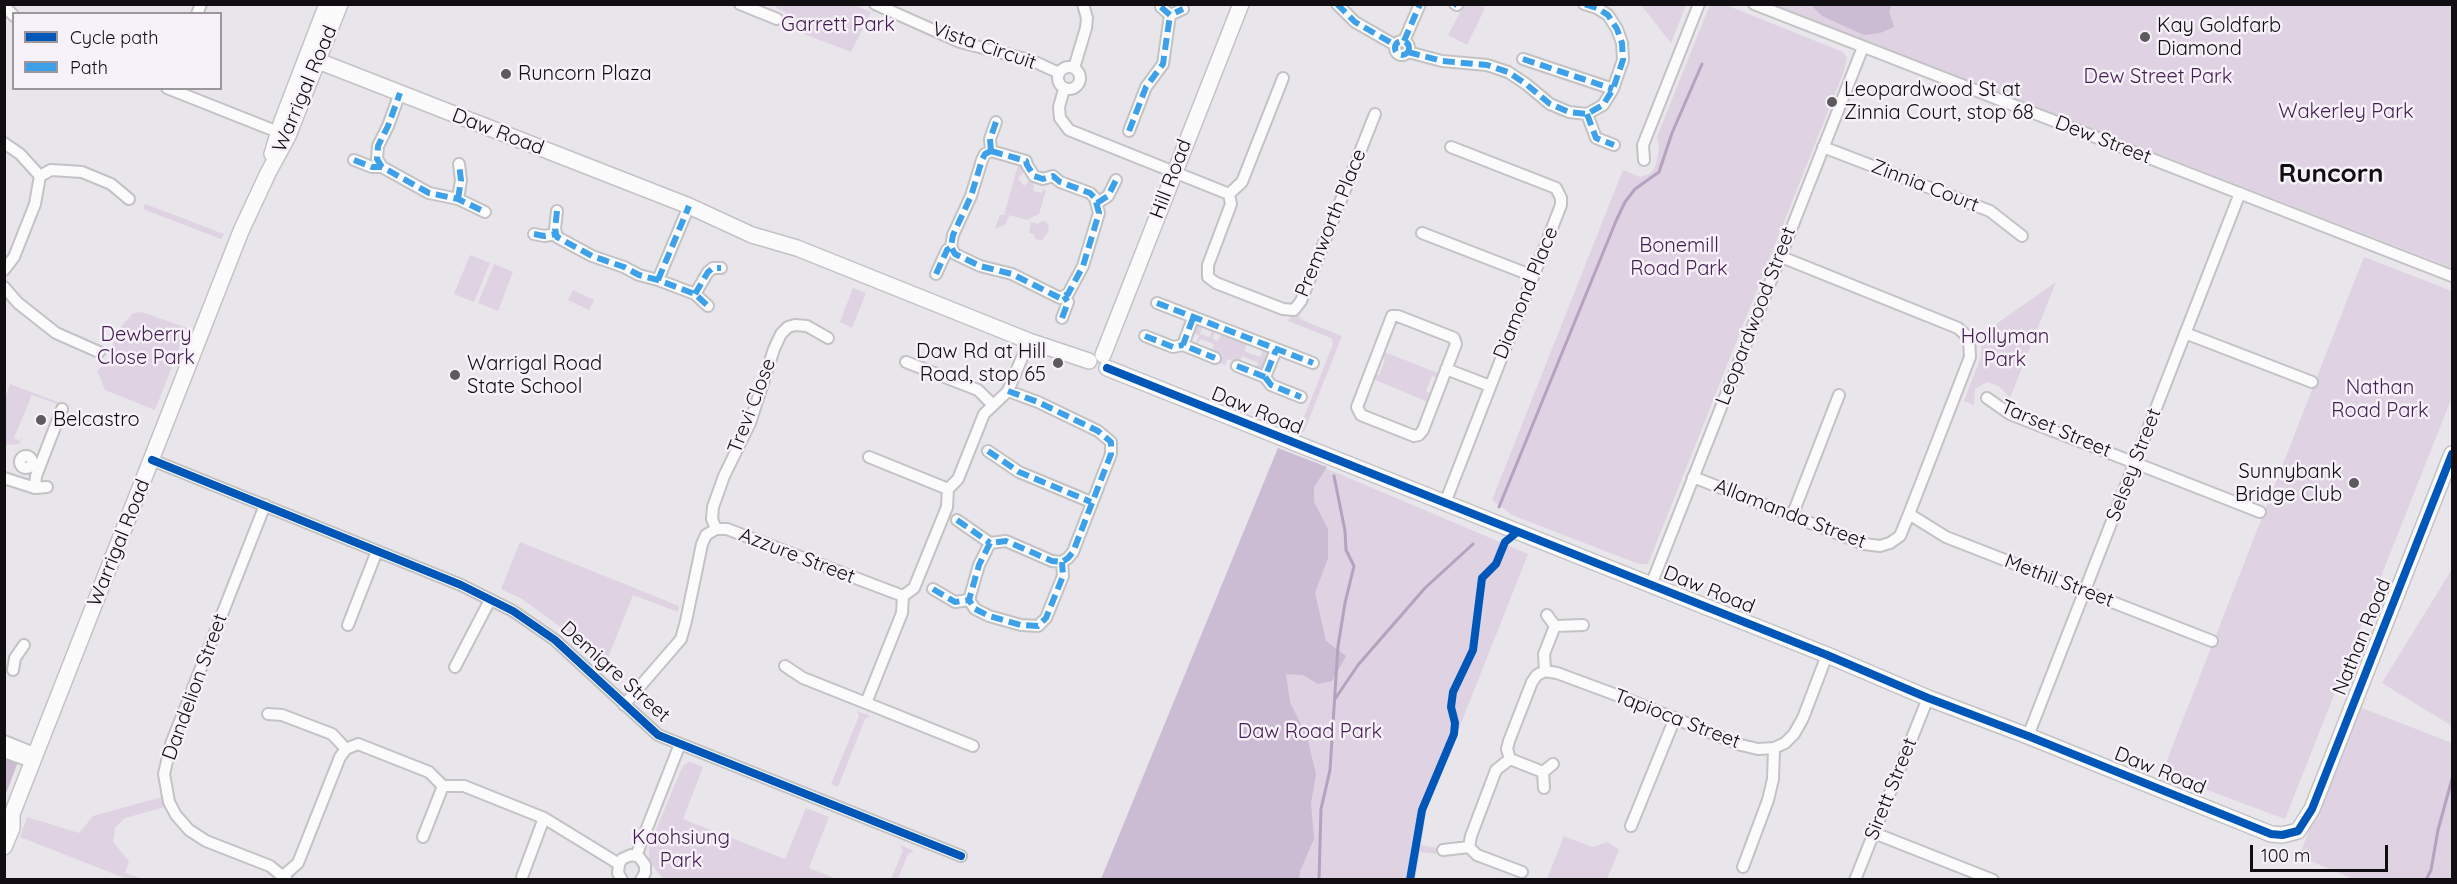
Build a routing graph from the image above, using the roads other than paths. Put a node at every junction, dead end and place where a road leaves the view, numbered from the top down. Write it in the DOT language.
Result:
graph roads {
  1 [pos="327,4"];
  2 [pos="340,4"];
  3 [pos="740,4"];
  4 [pos="875,4"];
  5 [pos="1083,4"];
  6 [pos="1241,4"];
  7 [pos="1337,4"];
  8 [pos="1420,4"];
  9 [pos="1584,4"];
  10 [pos="1699,4"];
  11 [pos="1754,4"];
  12 [pos="1161,7"];
  13 [pos="1183,9"];
  14 [pos="1170,15"];
  15 [pos="777,19"];
  16 [pos="1400,43"];
  17 [pos="1863,47"];
  18 [pos="313,59"];
  19 [pos="1523,59"];
  20 [pos="1074,68"];
  21 [pos="1059,73"];
  22 [pos="1282,78"];
  23 [pos="1064,89"];
  24 [pos="1613,89"];
  25 [pos="172,90"];
  26 [pos="400,93"];
  27 [pos="1375,114"];
  28 [pos="1587,114"];
  29 [pos="996,122"];
  30 [pos="1129,131"];
  31 [pos="283,134"];
  32 [pos="4,143"];
  33 [pos="1614,145"];
  34 [pos="1451,147"];
  35 [pos="1823,147"];
  36 [pos="991,151"];
  37 [pos="354,160"];
  38 [pos="1644,160"];
  39 [pos="459,164"];
  40 [pos="382,167"];
  41 [pos="1174,172"];
  42 [pos="40,176"];
  43 [pos="1116,180"];
  44 [pos="1229,194"];
  45 [pos="2240,194"];
  46 [pos="129,199"];
  47 [pos="458,199"];
  48 [pos="1097,202"];
  49 [pos="690,206"];
  50 [pos="557,211"];
  51 [pos="485,212"];
  52 [pos="1422,233"];
  53 [pos="534,234"];
  54 [pos="556,234"];
  55 [pos="2022,236"];
  56 [pos="951,247"];
  57 [pos="1779,256"];
  58 [pos="721,268"];
  59 [pos="4,270"];
  60 [pos="936,274"];
  61 [pos="1533,276"];
  62 [pos="2452,276"];
  63 [pos="658,280"];
  64 [pos="4,287"];
  65 [pos="695,294"];
  66 [pos="1064,296"];
  67 [pos="1157,303"];
  68 [pos="708,306"];
  69 [pos="1062,318"];
  70 [pos="1193,318"];
  71 [pos="2186,333"];
  72 [pos="1144,336"];
  73 [pos="828,338"];
  74 [pos="1029,341"];
  75 [pos="1183,345"];
  76 [pos="1276,350"];
  77 [pos="99,352"];
  78 [pos="1215,358"];
  79 [pos="906,362"];
  80 [pos="1100,362"];
  81 [pos="1313,363"];
  82 [pos="1237,366"];
  83 [pos="1446,369"];
  84 [pos="1265,377"];
  85 [pos="2312,382"];
  86 [pos="1490,386"];
  87 [pos="1008,391"];
  88 [pos="1839,394"];
  89 [pos="1301,398"];
  90 [pos="1987,398"];
  91 [pos="992,404"];
  92 [pos="62,408"];
  93 [pos="988,451"];
  94 [pos="2452,454"];
  95 [pos="869,457"];
  96 [pos="152,460"];
  97 [pos="2136,462"];
  98 [pos="1693,477"];
  99 [pos="4,478"];
  100 [pos="948,489"];
  101 [pos="1091,502"];
  102 [pos="1445,503"];
  103 [pos="265,505"];
  104 [pos="2260,512"];
  105 [pos="1909,514"];
  106 [pos="1792,516"];
  107 [pos="957,520"];
  108 [pos="716,529"];
  109 [pos="990,543"];
  110 [pos="377,551"];
  111 [pos="1062,562"];
  112 [pos="1651,585"];
  113 [pos="933,589"];
  114 [pos="2085,591"];
  115 [pos="903,596"];
  116 [pos="490,600"];
  117 [pos="969,600"];
  118 [pos="1547,615"];
  119 [pos="348,625"];
  120 [pos="1582,625"];
  121 [pos="1555,626"];
  122 [pos="2212,641"];
  123 [pos="24,645"];
  124 [pos="10,655"];
  125 [pos="1827,655"];
  126 [pos="785,666"];
  127 [pos="455,667"];
  128 [pos="13,670"];
  129 [pos="1545,671"];
  130 [pos="1928,699"];
  131 [pos="866,703"];
  132 [pos="624,705"];
  133 [pos="268,714"];
  134 [pos="1675,718"];
  135 [pos="2028,736"];
  136 [pos="4,741"];
  137 [pos="680,744"];
  138 [pos="973,746"];
  139 [pos="1774,748"];
  140 [pos="346,749"];
  141 [pos="4,752"];
  142 [pos="34,758"];
  143 [pos="1510,759"];
  144 [pos="1553,764"];
  145 [pos="1543,772"];
  146 [pos="443,786"];
  147 [pos="1544,788"];
  148 [pos="8,818"];
  149 [pos="544,818"];
  150 [pos="1631,826"];
  151 [pos="2298,831"];
  152 [pos="1874,833"];
  153 [pos="423,837"];
  154 [pos="4,847"];
  155 [pos="1469,847"];
  156 [pos="1443,850"];
  157 [pos="636,856"];
  158 [pos="961,856"];
  159 [pos="619,864"];
  160 [pos="1743,867"];
  161 [pos="1522,872"];
  162 [pos="522,877"];
  163 [pos="646,877"];
  164 [pos="285,878"];
  165 [pos="622,879"];
  166 [pos="1855,879"];
  167 [pos="1993,879"];
  1 -- 18 [label="street, Warrigal Road"];
  2 -- 18 [label="street, Warrigal Road"];
  3 -- 15 [label="street"];
  4 -- 21 [label="street, Vista Circuit"];
  5 -- 20 [label="street"];
  6 -- 41 [label="street, Hill Road"];
  7 -- 16 [label="street"];
  8 -- 16 [label="street"];
  9 -- 24 [label="street"];
  10 -- 38 [label="street"];
  11 -- 17 [label="street, Dew Street"];
  12 -- 14 [label="street"];
  13 -- 14 [label="street"];
  14 -- 30 [label="street"];
  16 -- 28 [label="street"];
  17 -- 35 [label="street, Leopardwood Street"];
  17 -- 45 [label="street, Dew Street"];
  18 -- 26 [label="street, Daw Road"];
  18 -- 31 [label="street, Warrigal Road"];
  19 -- 24 [label="street"];
  20 -- 21 [label="street"];
  20 -- 23 [label="street"];
  21 -- 23 [label="street"];
  22 -- 44 [label="street"];
  23 -- 41 [label="street"];
  24 -- 28 [label="street"];
  25 -- 31 [label="street"];
  26 -- 40 [label="street"];
  26 -- 49 [label="street, Daw Road"];
  27 -- 44 [label="street, Premworth Place"];
  28 -- 33 [label="street"];
  29 -- 36 [label="street"];
  31 -- 96 [label="street, Warrigal Road"];
  32 -- 42 [label="street"];
  34 -- 61 [label="street, Diamond Place"];
  35 -- 55 [label="street, Zinnia Court"];
  35 -- 57 [label="street, Leopardwood Street"];
  36 -- 48 [label="street"];
  36 -- 56 [label="street"];
  37 -- 40 [label="street"];
  39 -- 47 [label="street"];
  40 -- 47 [label="street"];
  41 -- 44 [label="street"];
  41 -- 80 [label="street, Hill Road"];
  42 -- 46 [label="street"];
  42 -- 59 [label="street"];
  43 -- 48 [label="street"];
  45 -- 62 [label="street, Dew Street"];
  45 -- 71 [label="street, Selsey Street"];
  47 -- 51 [label="street"];
  48 -- 66 [label="street"];
  49 -- 63 [label="street"];
  49 -- 74 [label="street, Daw Road"];
  50 -- 54 [label="street"];
  52 -- 61 [label="street"];
  53 -- 54 [label="street"];
  54 -- 63 [label="street"];
  56 -- 60 [label="street"];
  56 -- 66 [label="street"];
  57 -- 98 [label="street, Leopardwood Street"];
  57 -- 105 [label="street, Allamanda Street"];
  58 -- 65 [label="street"];
  61 -- 86 [label="street, Diamond Place"];
  63 -- 65 [label="street"];
  64 -- 77 [label="street"];
  65 -- 68 [label="street"];
  66 -- 69 [label="street"];
  67 -- 70 [label="street"];
  70 -- 75 [label="street"];
  70 -- 76 [label="street"];
  71 -- 85 [label="street"];
  71 -- 97 [label="street, Selsey Street"];
  72 -- 75 [label="street"];
  73 -- 108 [label="street, Trevi Close"];
  74 -- 80 [label="street, Daw Road"];
  74 -- 87 [label="street"];
  75 -- 78 [label="street"];
  76 -- 81 [label="street"];
  76 -- 84 [label="street"];
  79 -- 91 [label="street"];
  80 -- 102 [label="street, Daw Road"];
  82 -- 84 [label="street"];
  83 -- 83 [label="street"];
  83 -- 86 [label="street"];
  84 -- 89 [label="street"];
  86 -- 102 [label="street, Diamond Place"];
  87 -- 91 [label="street"];
  87 -- 101 [label="street"];
  88 -- 106 [label="street"];
  90 -- 97 [label="street, Tarset Street"];
  91 -- 100 [label="street"];
  92 -- 99 [label="street"];
  93 -- 101 [label="street"];
  94 -- 151 [label="street, Nathan Road"];
  95 -- 100 [label="street"];
  96 -- 103 [label="street, Demigre Street"];
  96 -- 142 [label="street, Warrigal Road"];
  97 -- 104 [label="street, Tarset Street"];
  97 -- 114 [label="street, Selsey Street"];
  98 -- 106 [label="street, Allamanda Street"];
  98 -- 112 [label="street, Leopardwood Street"];
  100 -- 115 [label="street"];
  101 -- 111 [label="street"];
  102 -- 112 [label="street, Daw Road"];
  103 -- 110 [label="street, Demigre Street"];
  103 -- 164 [label="street, Dandelion Street"];
  105 -- 106 [label="street, Allamanda Street"];
  105 -- 114 [label="street, Methil Street"];
  107 -- 109 [label="street"];
  108 -- 115 [label="street, Azzure Street"];
  108 -- 132 [label="street, Azzure Street"];
  109 -- 111 [label="street"];
  109 -- 117 [label="street"];
  110 -- 116 [label="street, Demigre Street"];
  110 -- 119 [label="street"];
  111 -- 117 [label="street"];
  112 -- 125 [label="street, Daw Road"];
  113 -- 117 [label="street"];
  114 -- 122 [label="street, Methil Street"];
  114 -- 135 [label="street, Selsey Street"];
  115 -- 131 [label="street"];
  116 -- 127 [label="street"];
  116 -- 132 [label="street, Demigre Street"];
  118 -- 121 [label="street"];
  120 -- 121 [label="street"];
  121 -- 129 [label="street"];
  123 -- 124 [label="street"];
  124 -- 128 [label="street"];
  125 -- 130 [label="street, Daw Road"];
  125 -- 139 [label="street"];
  126 -- 131 [label="street"];
  129 -- 134 [label="street, Tapioca Street"];
  129 -- 143 [label="street"];
  130 -- 135 [label="street, Daw Road"];
  130 -- 152 [label="street, Sirett Street"];
  131 -- 138 [label="street"];
  132 -- 137 [label="street, Demigre Street"];
  133 -- 140 [label="street"];
  134 -- 139 [label="street, Tapioca Street"];
  134 -- 150 [label="street"];
  135 -- 151 [label="street, Daw Road"];
  136 -- 142 [label="street"];
  137 -- 157 [label="street"];
  137 -- 158 [label="street, Demigre Street"];
  139 -- 160 [label="street"];
  140 -- 146 [label="street"];
  140 -- 164 [label="street"];
  141 -- 142 [label="street"];
  142 -- 148 [label="street, Warrigal Road"];
  143 -- 145 [label="street"];
  143 -- 155 [label="street"];
  144 -- 145 [label="street"];
  145 -- 147 [label="street"];
  146 -- 149 [label="street"];
  146 -- 153 [label="street"];
  148 -- 154 [label="street, Warrigal Road"];
  149 -- 159 [label="street"];
  149 -- 162 [label="street"];
  152 -- 166 [label="street, Sirett Street"];
  152 -- 167 [label="street"];
  155 -- 156 [label="street"];
  155 -- 161 [label="street"];
  157 -- 159 [label="street"];
  157 -- 163 [label="street"];
  159 -- 165 [label="street"];
}
